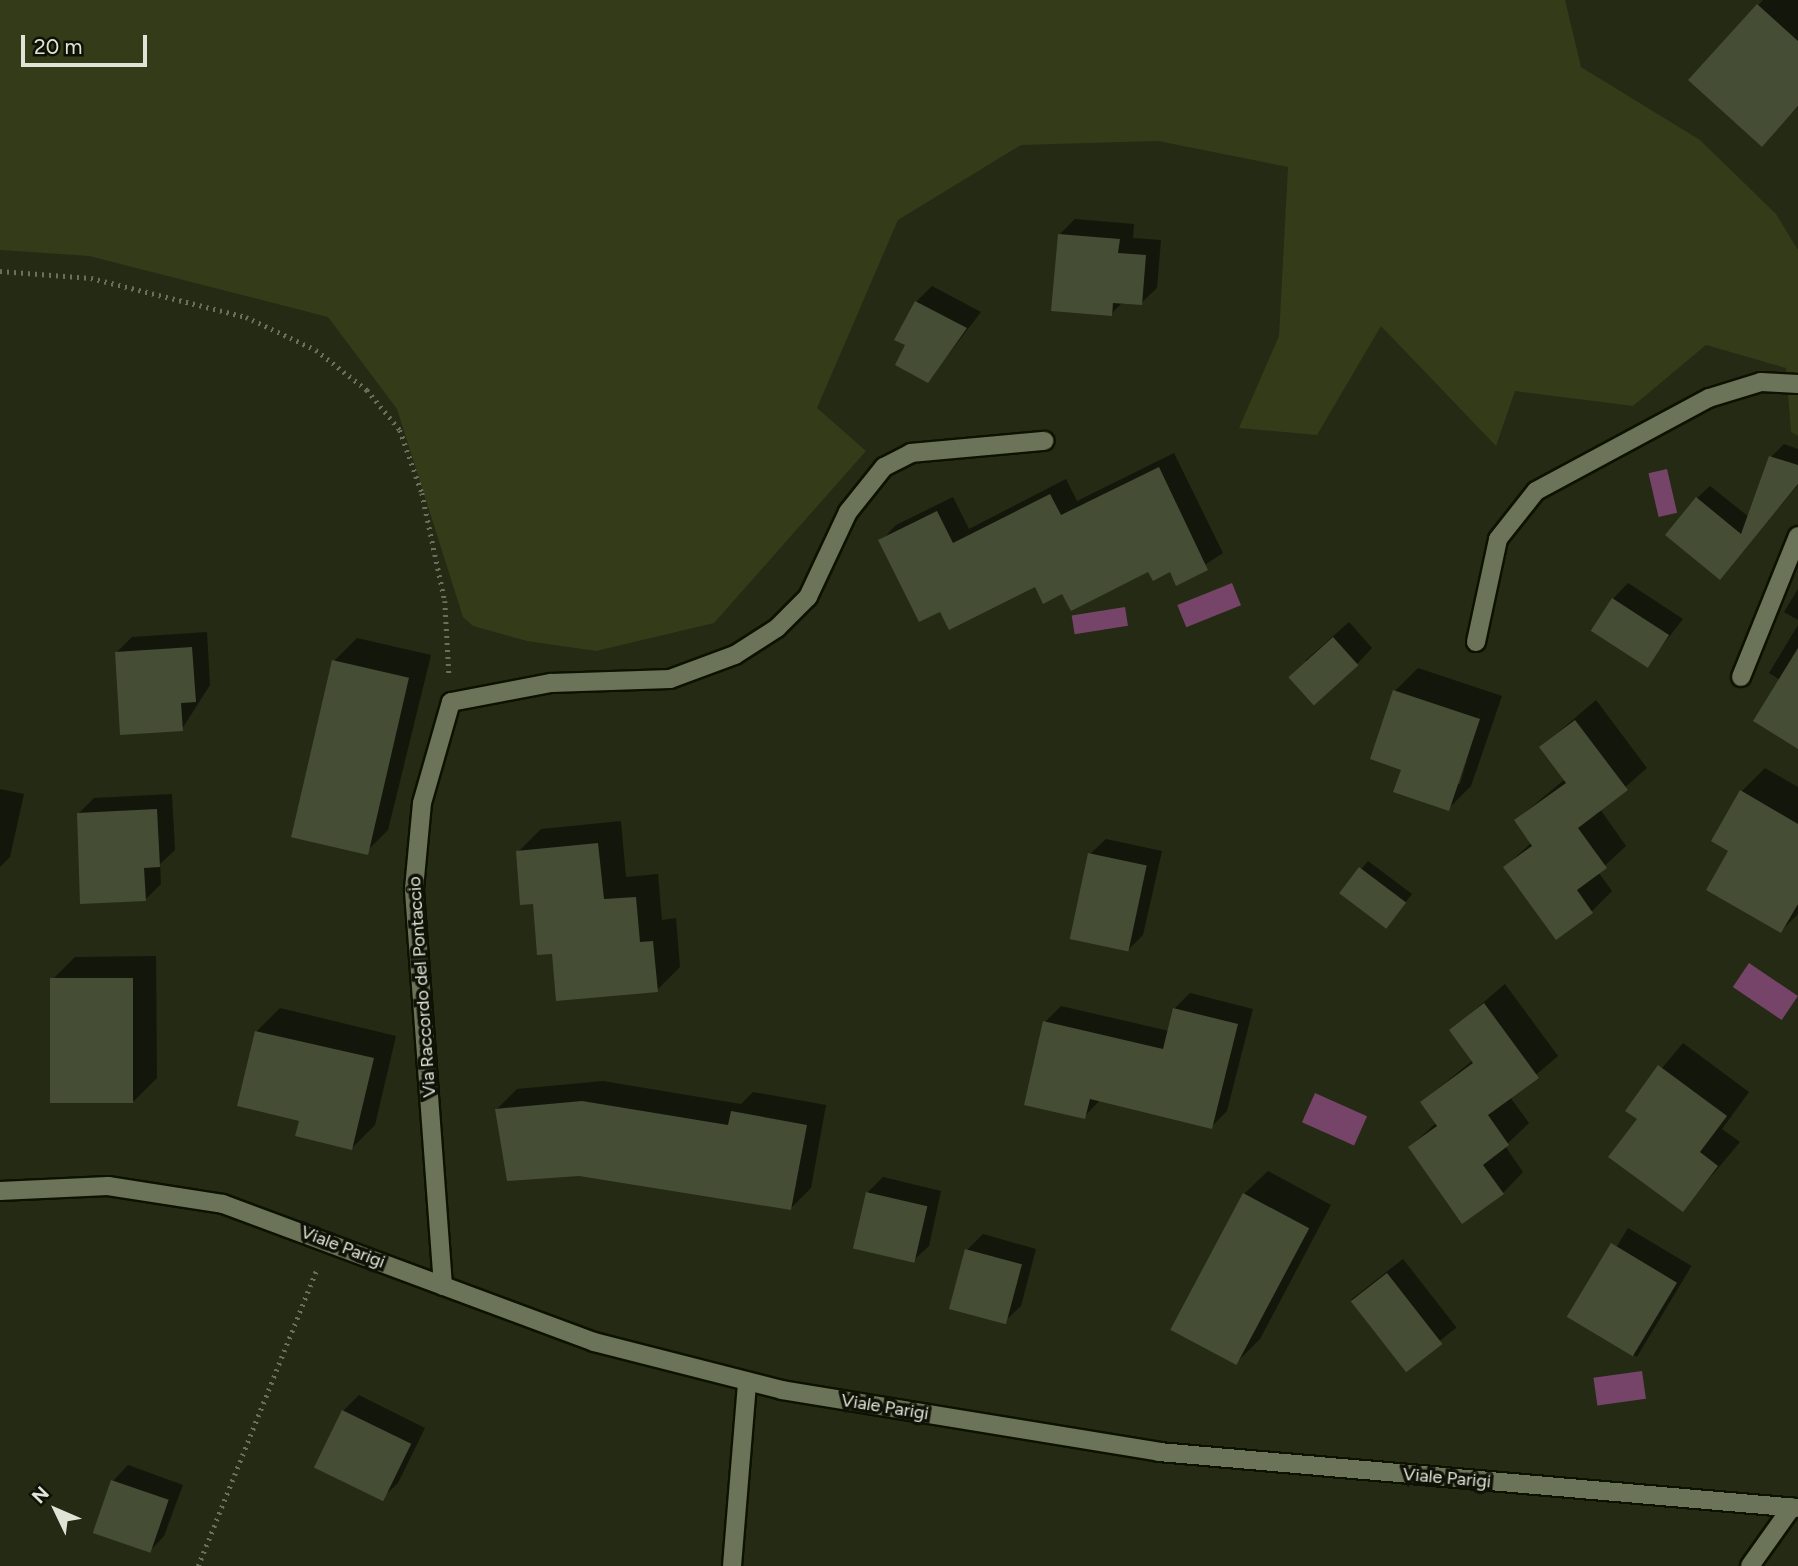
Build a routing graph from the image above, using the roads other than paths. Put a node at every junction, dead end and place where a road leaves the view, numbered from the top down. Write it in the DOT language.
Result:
graph roads {
  1 [pos="1798,384"];
  2 [pos="1044,441"];
  3 [pos="1798,536"];
  4 [pos="1476,642"];
  5 [pos="1741,677"];
  6 [pos="0,1191"];
  7 [pos="443,1286"];
  8 [pos="747,1382"];
  9 [pos="1795,1507"];
  10 [pos="732,1566"];
  11 [pos="1750,1566"];
  1 -- 4 [label="street"];
  2 -- 7 [label="street, Via Raccordo del Pontaccio"];
  3 -- 5 [label="street"];
  6 -- 7 [label="street, Viale Parigi"];
  7 -- 8 [label="street, Viale Parigi"];
  8 -- 9 [label="street, Viale Parigi"];
  8 -- 10 [label="street"];
  9 -- 11 [label="street"];
}
